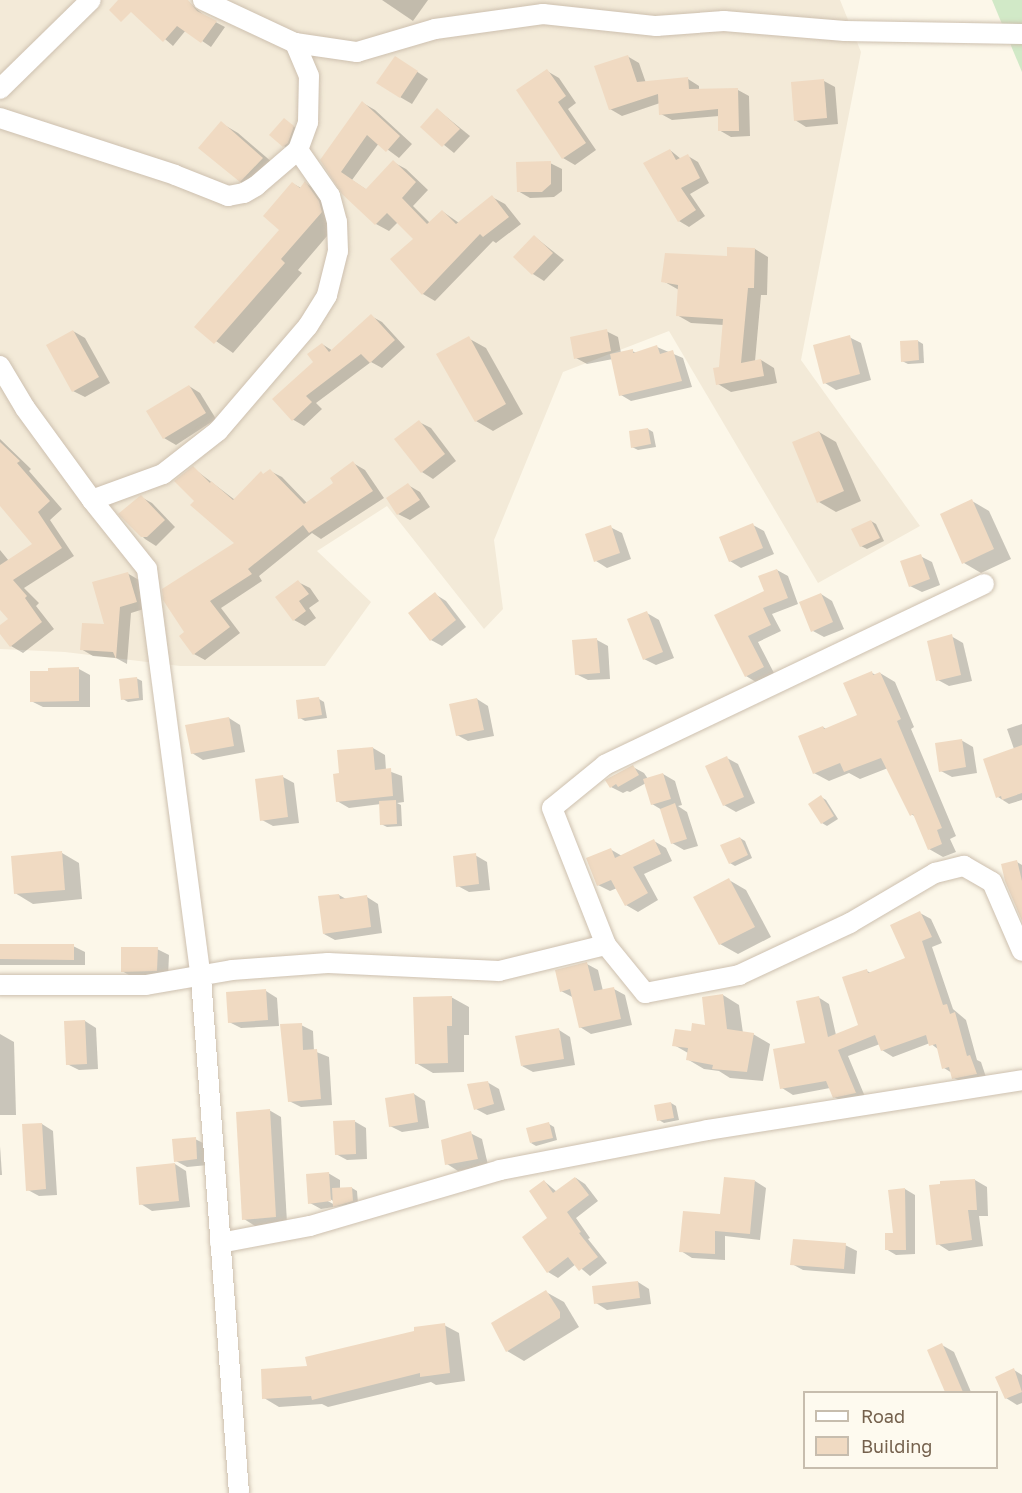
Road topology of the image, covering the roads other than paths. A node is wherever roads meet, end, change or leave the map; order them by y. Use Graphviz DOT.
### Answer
graph roads {
  1 [pos="90,0"];
  2 [pos="203,0"];
  3 [pos="1022,34"];
  4 [pos="295,43"];
  5 [pos="0,89"];
  6 [pos="0,118"];
  7 [pos="298,150"];
  8 [pos="0,366"];
  9 [pos="92,500"];
  10 [pos="984,584"];
  11 [pos="606,945"];
  12 [pos="1022,951"];
  13 [pos="201,978"];
  14 [pos="0,984"];
  15 [pos="1022,1080"];
  16 [pos="220,1243"];
  17 [pos="239,1493"];
  1 -- 5 [label="street"];
  2 -- 4 [label="street"];
  3 -- 4 [label="street"];
  4 -- 7 [label="street"];
  6 -- 7 [label="street"];
  7 -- 9 [label="street"];
  8 -- 9 [label="street"];
  9 -- 13 [label="street"];
  10 -- 11 [label="street"];
  11 -- 12 [label="street"];
  11 -- 13 [label="street"];
  13 -- 14 [label="street"];
  13 -- 16 [label="street"];
  15 -- 16 [label="street"];
  16 -- 17 [label="street"];
}
